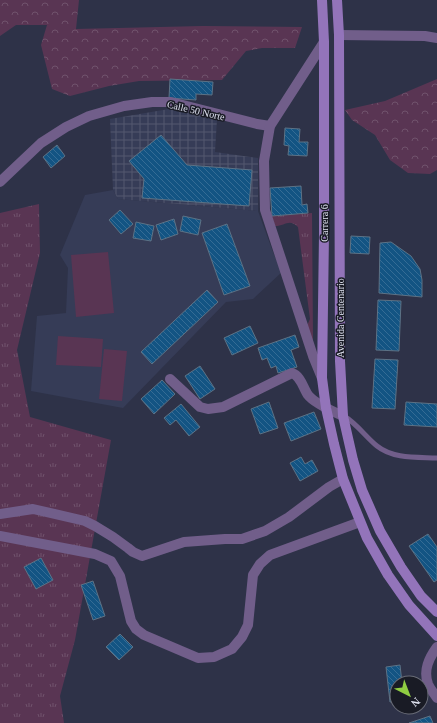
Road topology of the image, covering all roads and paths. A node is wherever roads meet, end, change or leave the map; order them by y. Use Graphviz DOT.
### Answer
graph roads {
  1 [pos="322,0"];
  2 [pos="337,0"];
  3 [pos="339,35"];
  4 [pos="437,38"];
  5 [pos="324,42"];
  6 [pos="270,126"];
  7 [pos="0,182"];
  8 [pos="322,378"];
  9 [pos="170,379"];
  10 [pos="326,408"];
  11 [pos="343,416"];
  12 [pos="437,458"];
  13 [pos="343,479"];
  14 [pos="0,514"];
  15 [pos="360,522"];
  16 [pos="0,536"];
  17 [pos="437,612"];
  18 [pos="437,636"];
  19 [pos="437,647"];
  20 [pos="437,698"];
  1 -- 5 [label="main road, Carrera 6"];
  2 -- 3 [label="main road, Avenida Centenario"];
  3 -- 4 [label="street"];
  3 -- 11 [label="main road, Avenida Centenario"];
  5 -- 6 [label="street"];
  5 -- 8 [label="main road, Carrera 6"];
  6 -- 7 [label="street, Calle 50 Norte"];
  6 -- 8 [label="street"];
  8 -- 10 [label="main road, Carrera 6"];
  9 -- 10 [label="street"];
  10 -- 11 [label="street"];
  10 -- 13 [label="main road, Carrera 6"];
  11 -- 12 [label="lane"];
  11 -- 17 [label="main road, Avenida Centenario"];
  13 -- 14 [label="street"];
  13 -- 15 [label="main road, Carrera 6"];
  15 -- 16 [label="street"];
  15 -- 18 [label="main road, Carrera 6"];
  19 -- 20 [label="street"];
}
